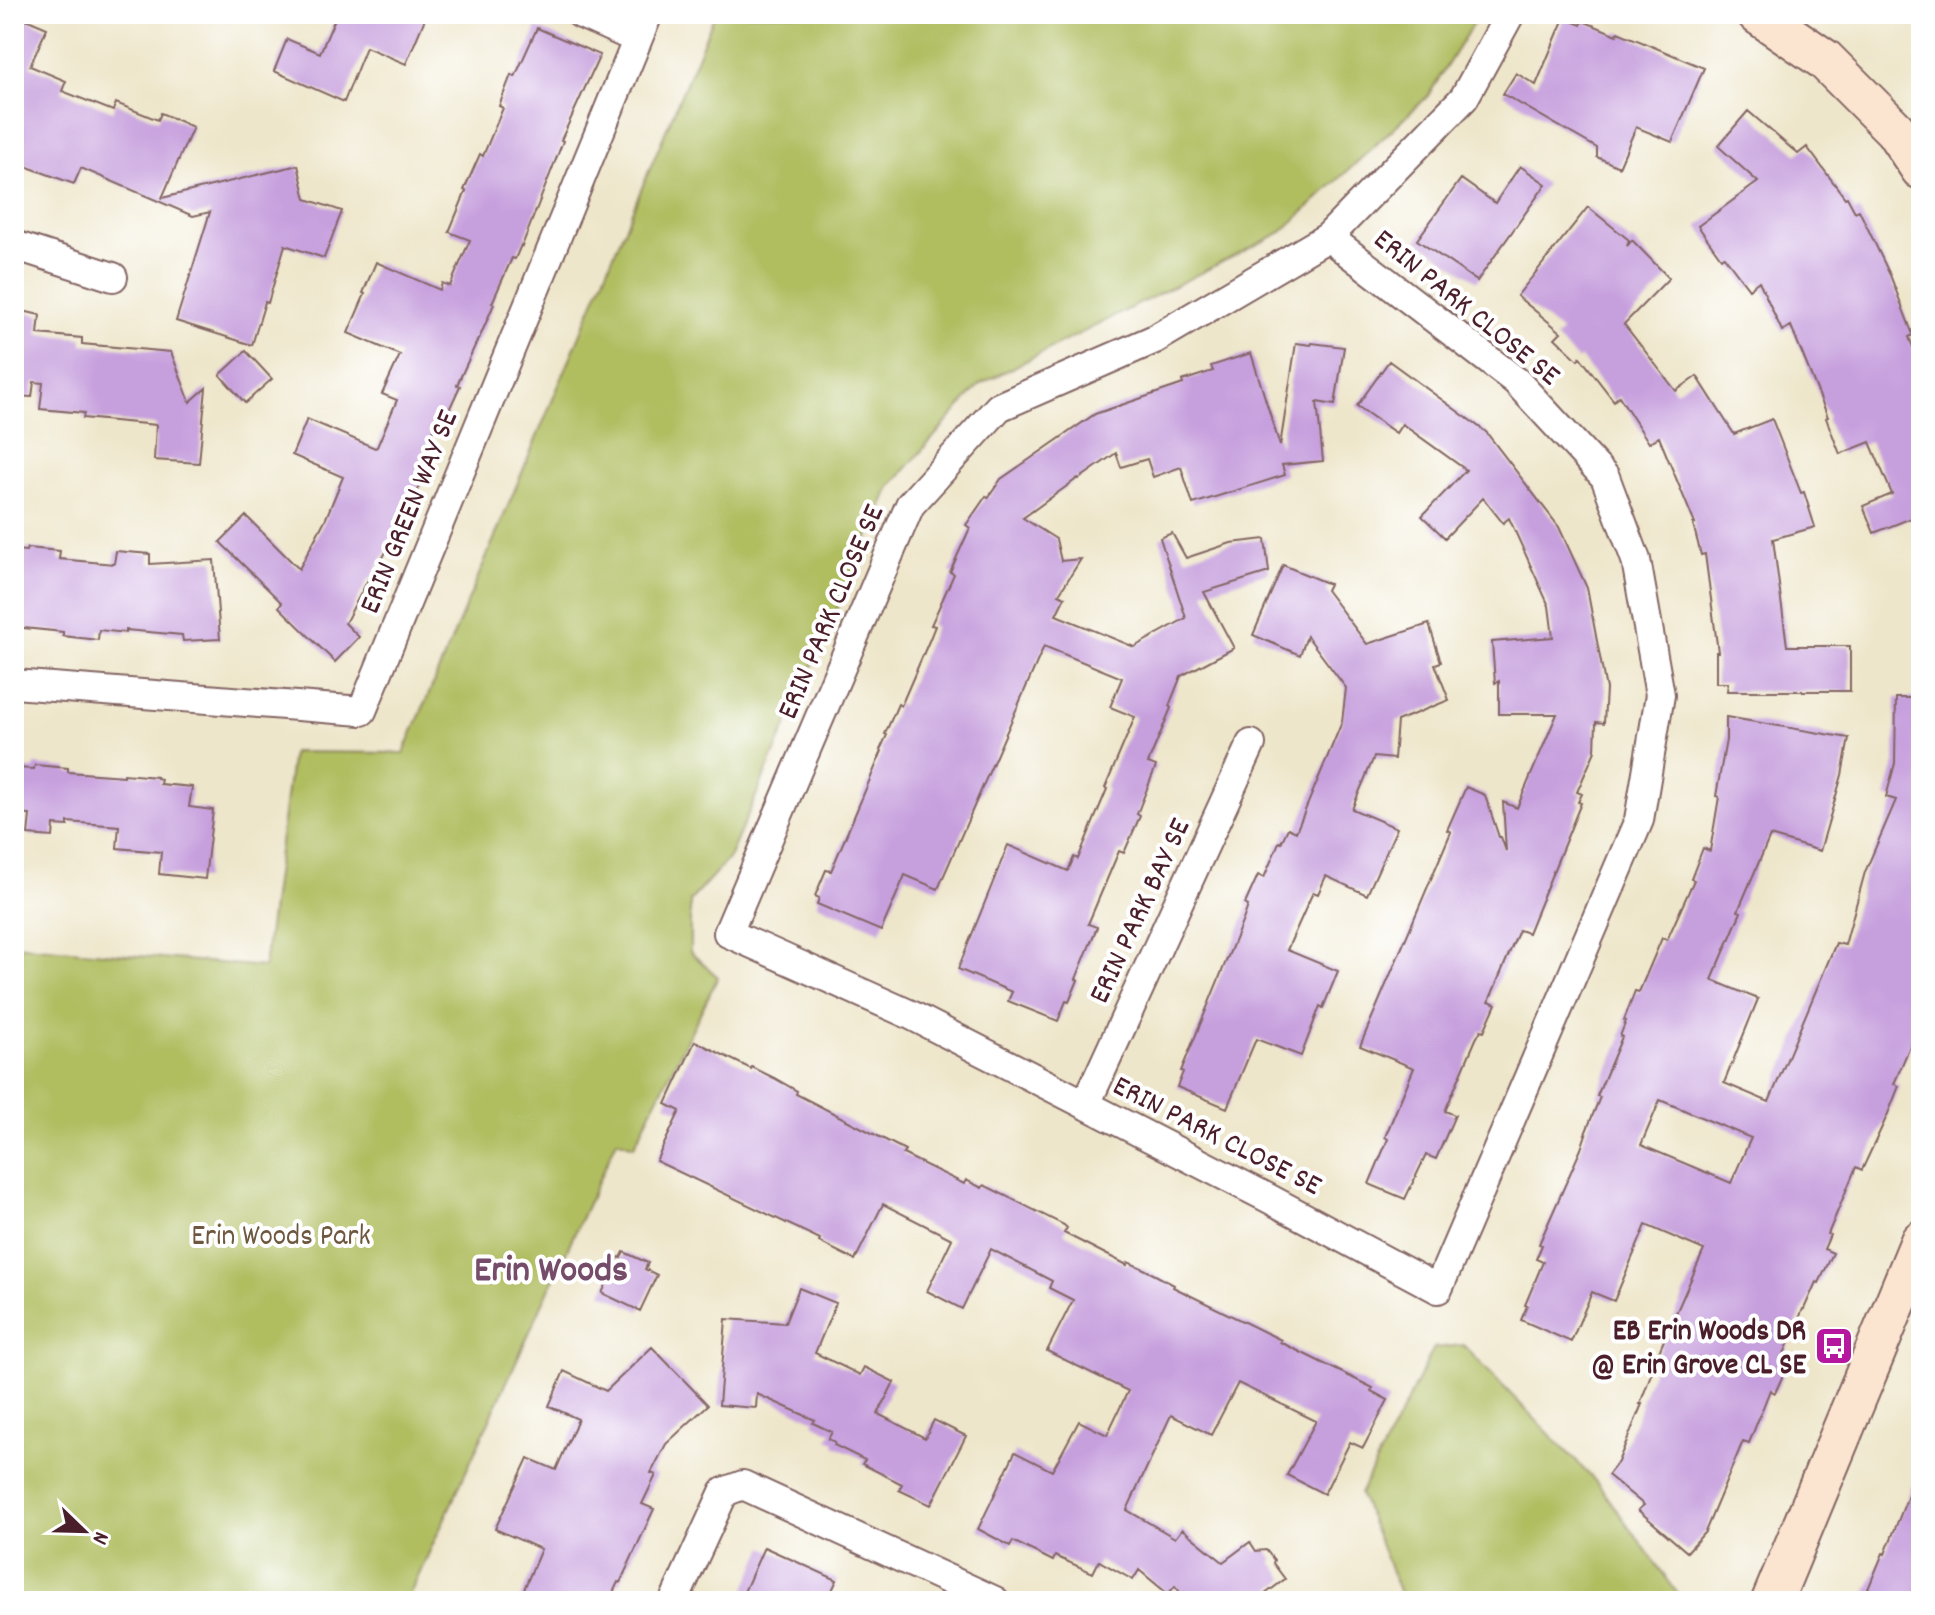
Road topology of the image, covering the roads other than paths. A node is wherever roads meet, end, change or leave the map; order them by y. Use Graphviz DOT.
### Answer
graph roads {
  1 [pos="581,14"];
  2 [pos="1510,14"];
  3 [pos="1758,14"];
  4 [pos="643,26"];
  5 [pos="1921,169"];
  6 [pos="1328,237"];
  7 [pos="14,245"];
  8 [pos="113,277"];
  9 [pos="14,684"];
  10 [pos="1251,744"];
  11 [pos="1086,1104"];
  12 [pos="1921,1241"];
  13 [pos="674,1601"];
  14 [pos="995,1601"];
  15 [pos="1772,1601"];
  1 -- 4 [label="street"];
  2 -- 6 [label="street, ERIN PARK CLOSE SE"];
  3 -- 5 [label="street"];
  4 -- 9 [label="street, ERIN GREEN WAY SE"];
  6 -- 11 [label="street, ERIN PARK CLOSE SE"];
  6 -- 11 [label="street, ERIN PARK CLOSE SE"];
  7 -- 8 [label="street"];
  10 -- 11 [label="street, ERIN PARK BAY SE"];
  12 -- 15 [label="street"];
  13 -- 14 [label="street"];
}
